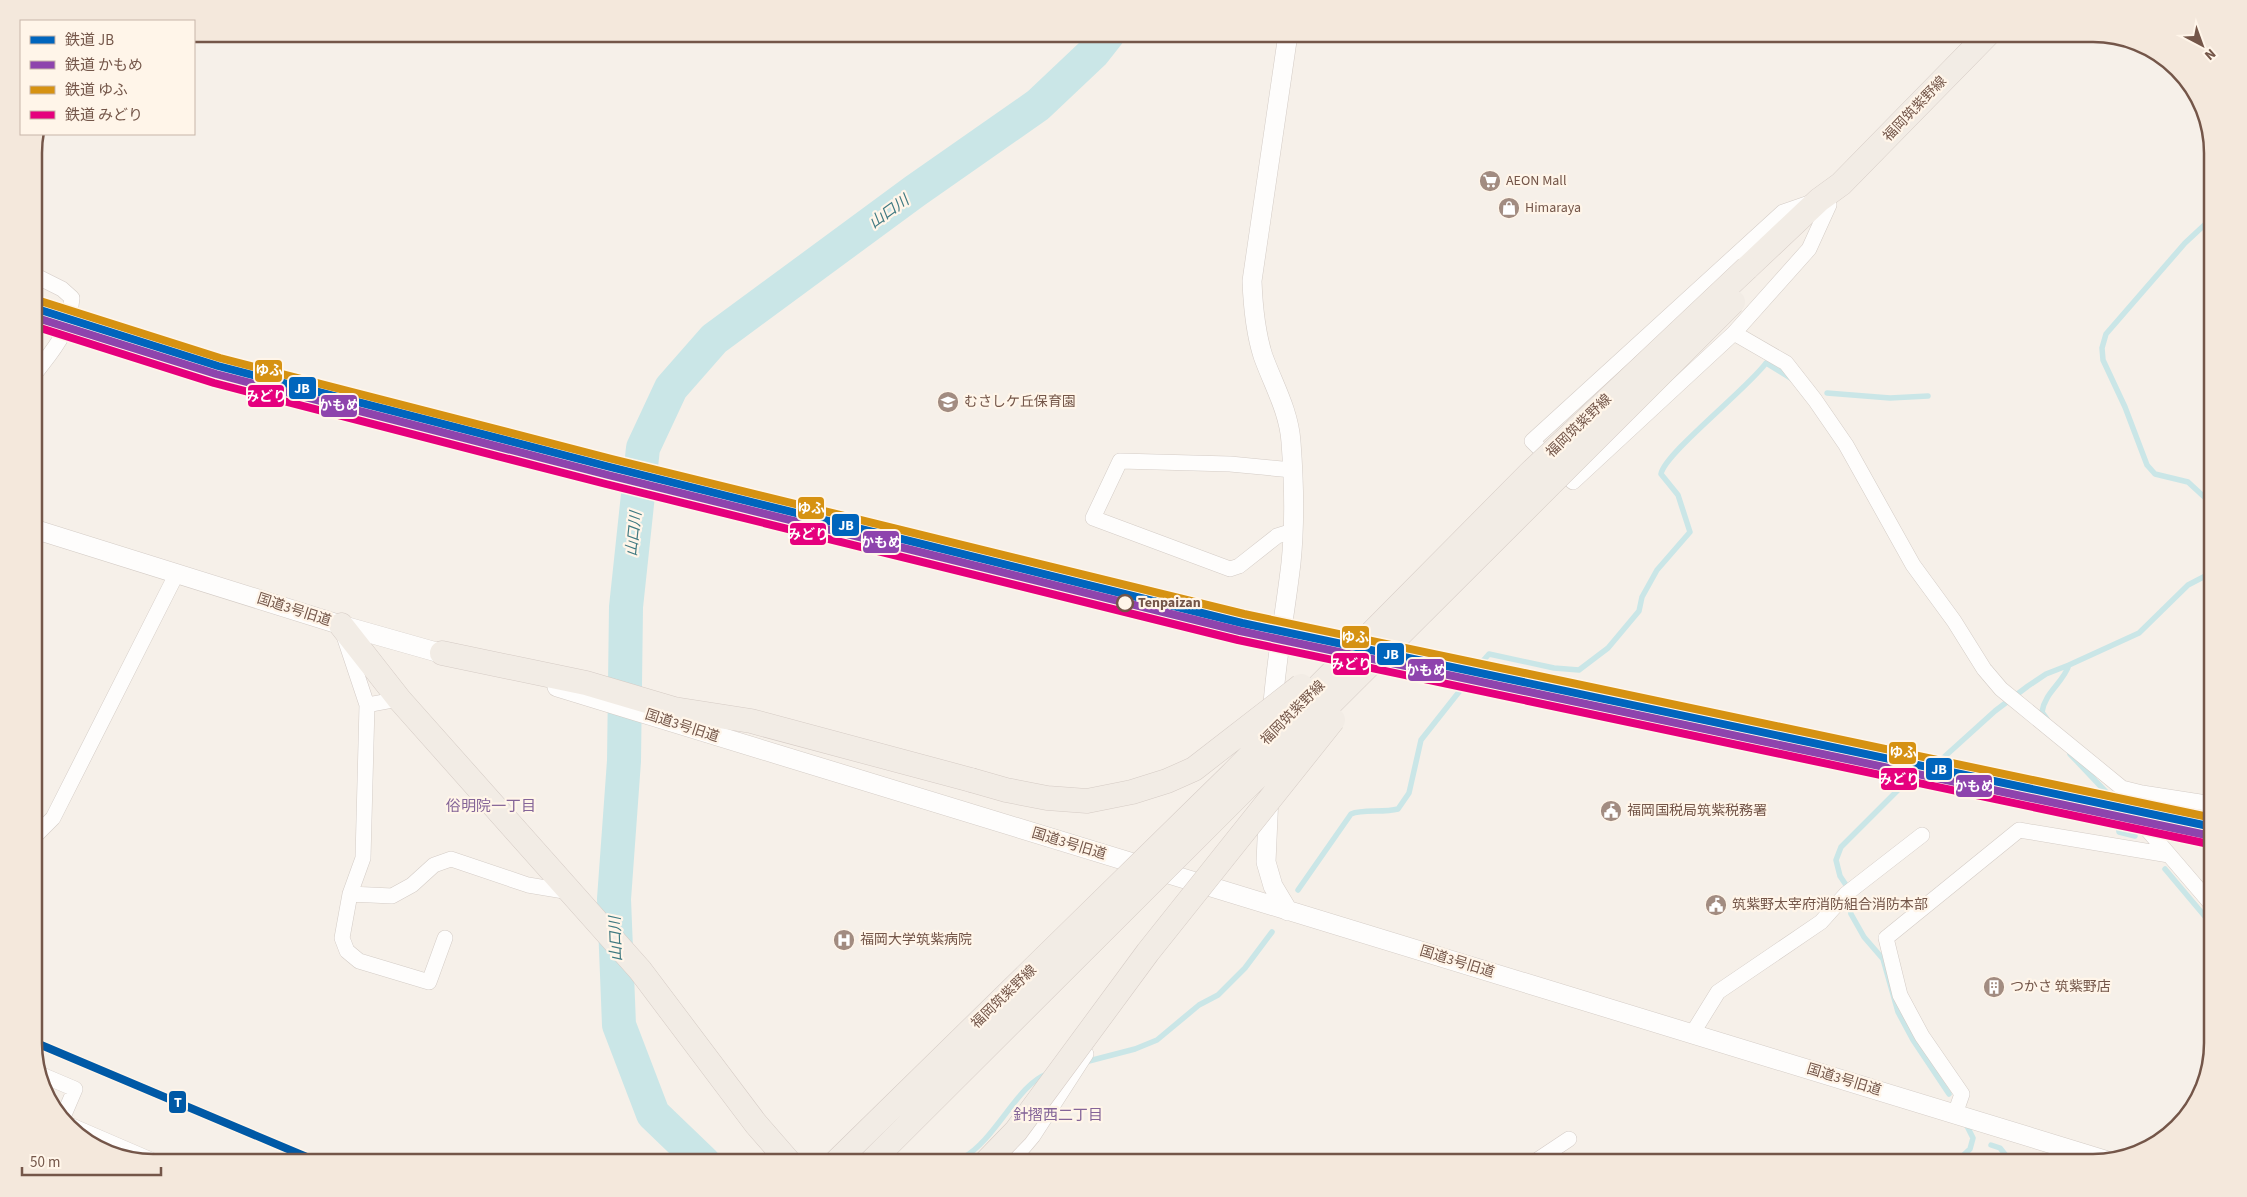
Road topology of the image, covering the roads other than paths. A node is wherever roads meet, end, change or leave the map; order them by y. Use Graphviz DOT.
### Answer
graph roads {
  1 [pos="1287,42"];
  2 [pos="1980,42"];
  3 [pos="1824,203"];
  4 [pos="1752,273"];
  5 [pos="43,280"];
  6 [pos="1734,333"];
  7 [pos="43,362"];
  8 [pos="1292,470"];
  9 [pos="43,532"];
  10 [pos="1293,532"];
  11 [pos="176,573"];
  12 [pos="1449,583"];
  13 [pos="341,626"];
  14 [pos="1377,627"];
  15 [pos="442,653"];
  16 [pos="399,699"];
  17 [pos="367,705"];
  18 [pos="664,713"];
  19 [pos="2142,794"];
  20 [pos="2204,803"];
  21 [pos="43,825"];
  22 [pos="1922,835"];
  23 [pos="2169,855"];
  24 [pos="1210,887"];
  25 [pos="350,894"];
  26 [pos="2204,896"];
  27 [pos="574,897"];
  28 [pos="1288,911"];
  29 [pos="444,938"];
  30 [pos="1692,1034"];
  31 [pos="48,1077"];
  32 [pos="66,1111"];
  33 [pos="1955,1114"];
  34 [pos="1569,1139"];
  35 [pos="780,1154"];
  36 [pos="844,1154"];
  37 [pos="879,1154"];
  38 [pos="994,1154"];
  39 [pos="1018,1154"];
  40 [pos="1546,1154"];
  41 [pos="2085,1154"];
  1 -- 8 [label="street"];
  2 -- 3 [label="main road, 福岡筑紫野線"];
  3 -- 4 [label="main road, 福岡筑紫野線"];
  3 -- 6 [label="street"];
  3 -- 6 [label="street"];
  4 -- 12 [label="main road, 福岡筑紫野線, bridge"];
  4 -- 14 [label="main road, 福岡筑紫野線, bridge"];
  5 -- 7 [label="street"];
  6 -- 19 [label="street"];
  8 -- 10 [label="street"];
  8 -- 10 [label="street"];
  9 -- 11 [label="street, 国道3号旧道"];
  10 -- 28 [label="street"];
  11 -- 13 [label="street, 国道3号旧道"];
  11 -- 21 [label="street"];
  12 -- 37 [label="main road, 福岡筑紫野線, bridge"];
  12 -- 38 [label="main road, bridge"];
  13 -- 15 [label="street, 国道3号旧道"];
  13 -- 16 [label="main road"];
  13 -- 17 [label="street"];
  14 -- 18 [label="main road, bridge"];
  14 -- 36 [label="main road, 福岡筑紫野線, bridge"];
  15 -- 18 [label="main road"];
  16 -- 17 [label="street"];
  16 -- 27 [label="main road"];
  17 -- 25 [label="street"];
  18 -- 24 [label="street, 国道3号旧道"];
  19 -- 20 [label="street"];
  19 -- 23 [label="street"];
  22 -- 30 [label="street"];
  23 -- 26 [label="street"];
  23 -- 33 [label="street"];
  24 -- 28 [label="street, 国道3号旧道"];
  24 -- 39 [label="street"];
  25 -- 27 [label="street"];
  25 -- 29 [label="street"];
  27 -- 35 [label="main road"];
  28 -- 30 [label="street, 国道3号旧道"];
  30 -- 33 [label="street, 国道3号旧道"];
  31 -- 32 [label="street"];
  33 -- 41 [label="street, 国道3号旧道"];
  34 -- 40 [label="street"];
}
